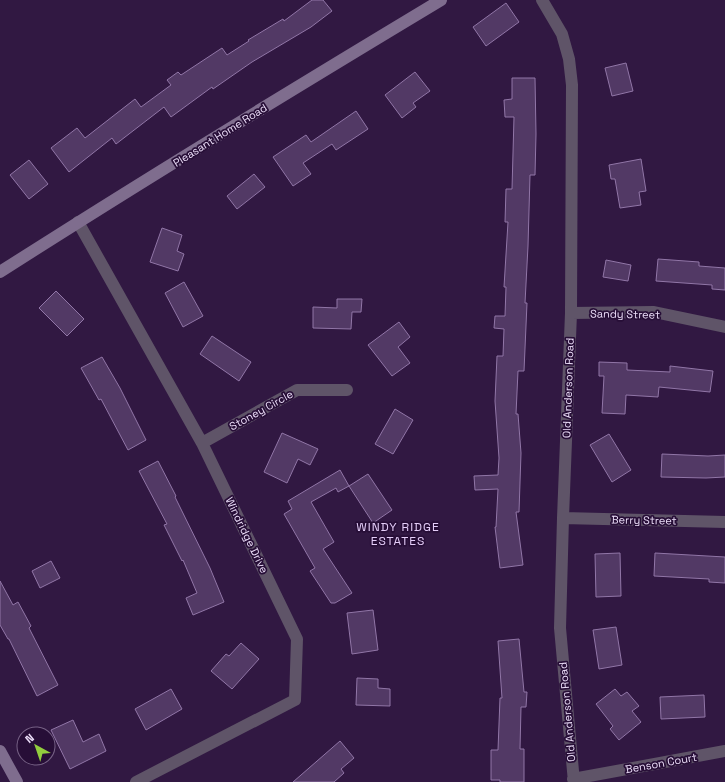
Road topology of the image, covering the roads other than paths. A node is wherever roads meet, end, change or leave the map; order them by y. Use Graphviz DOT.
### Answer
graph roads {
  1 [pos="440,0"];
  2 [pos="542,0"];
  3 [pos="78,222"];
  4 [pos="0,272"];
  5 [pos="571,313"];
  6 [pos="725,327"];
  7 [pos="347,390"];
  8 [pos="202,443"];
  9 [pos="563,518"];
  10 [pos="725,522"];
  11 [pos="0,751"];
  12 [pos="725,752"];
  13 [pos="574,781"];
  14 [pos="17,782"];
  15 [pos="136,782"];
  1 -- 3 [label="street, Pleasant Home Road"];
  2 -- 5 [label="street, Old Anderson Road"];
  3 -- 4 [label="street, Pleasant Home Road"];
  3 -- 8 [label="street, Windridge Drive"];
  5 -- 6 [label="street, Sandy Street"];
  5 -- 9 [label="street, Old Anderson Road"];
  7 -- 8 [label="street, Stoney Circle"];
  8 -- 15 [label="street, Windridge Drive"];
  9 -- 10 [label="street, Berry Street"];
  9 -- 13 [label="street, Old Anderson Road"];
  11 -- 14 [label="street"];
  12 -- 13 [label="street, Benson Court"];
}
